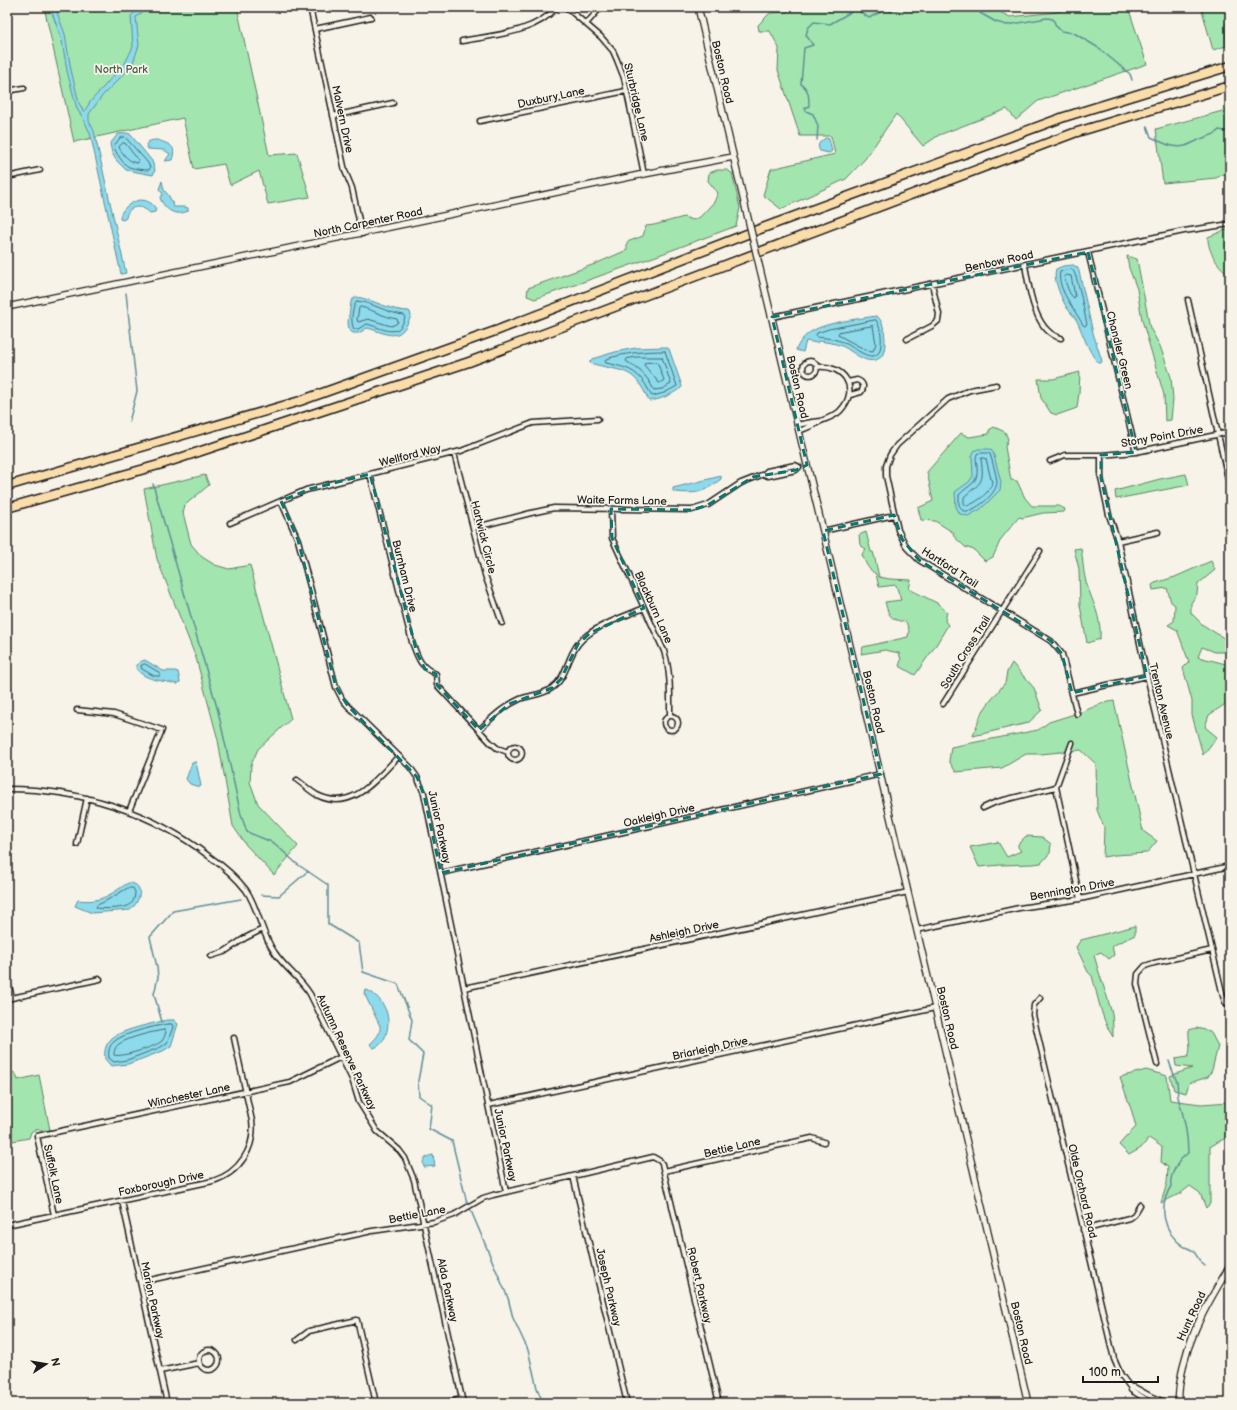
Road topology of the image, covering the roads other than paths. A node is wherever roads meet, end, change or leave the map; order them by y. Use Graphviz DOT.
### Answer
graph roads {
  1 [pos="310,7"];
  2 [pos="557,7"];
  3 [pos="566,7"];
  4 [pos="601,7"];
  5 [pos="698,7"];
  6 [pos="371,17"];
  7 [pos="586,24"];
  8 [pos="315,29"];
  9 [pos="462,42"];
  10 [pos="1230,66"];
  11 [pos="1230,86"];
  12 [pos="24,88"];
  13 [pos="7,91"];
  14 [pos="626,91"];
  15 [pos="393,103"];
  16 [pos="334,116"];
  17 [pos="480,121"];
  18 [pos="733,157"];
  19 [pos="40,170"];
  20 [pos="644,174"];
  21 [pos="7,177"];
  22 [pos="1230,224"];
  23 [pos="362,234"];
  24 [pos="1088,252"];
  25 [pos="1024,265"];
  26 [pos="932,284"];
  27 [pos="1188,300"];
  28 [pos="7,307"];
  29 [pos="772,317"];
  30 [pos="1061,338"];
  31 [pos="907,339"];
  32 [pos="817,367"];
  33 [pos="848,382"];
  34 [pos="996,384"];
  35 [pos="850,395"];
  36 [pos="598,419"];
  37 [pos="798,428"];
  38 [pos="1230,432"];
  39 [pos="1218,435"];
  40 [pos="1136,452"];
  41 [pos="454,453"];
  42 [pos="1101,455"];
  43 [pos="1050,461"];
  44 [pos="807,465"];
  45 [pos="370,474"];
  46 [pos="7,486"];
  47 [pos="1230,488"];
  48 [pos="281,501"];
  49 [pos="7,508"];
  50 [pos="611,509"];
  51 [pos="894,515"];
  52 [pos="230,523"];
  53 [pos="473,528"];
  54 [pos="823,531"];
  55 [pos="1158,532"];
  56 [pos="1118,541"];
  57 [pos="1040,551"];
  58 [pos="644,608"];
  59 [pos="1002,610"];
  60 [pos="502,623"];
  61 [pos="1147,676"];
  62 [pos="1072,693"];
  63 [pos="943,704"];
  64 [pos="77,710"];
  65 [pos="1077,714"];
  66 [pos="670,716"];
  67 [pos="479,730"];
  68 [pos="1072,744"];
  69 [pos="508,752"];
  70 [pos="399,756"];
  71 [pos="881,774"];
  72 [pos="297,780"];
  73 [pos="1056,787"];
  74 [pos="7,789"];
  75 [pos="87,798"];
  76 [pos="983,808"];
  77 [pos="129,811"];
  78 [pos="77,844"];
  79 [pos="1230,866"];
  80 [pos="441,873"];
  81 [pos="1194,875"];
  82 [pos="908,892"];
  83 [pos="1080,899"];
  84 [pos="263,929"];
  85 [pos="917,930"];
  86 [pos="1212,950"];
  87 [pos="211,956"];
  88 [pos="7,977"];
  89 [pos="100,979"];
  90 [pos="464,988"];
  91 [pos="1040,998"];
  92 [pos="9,999"];
  93 [pos="1230,1006"];
  94 [pos="936,1008"];
  95 [pos="234,1038"];
  96 [pos="341,1057"];
  97 [pos="1157,1064"];
  98 [pos="246,1092"];
  99 [pos="489,1105"];
  100 [pos="37,1136"];
  101 [pos="824,1142"];
  102 [pos="664,1172"];
  103 [pos="573,1176"];
  104 [pos="414,1180"];
  105 [pos="506,1192"];
  106 [pos="122,1201"];
  107 [pos="1140,1205"];
  108 [pos="54,1215"];
  109 [pos="424,1223"];
  110 [pos="7,1225"];
  111 [pos="1083,1230"];
  112 [pos="1230,1266"];
  113 [pos="140,1282"];
  114 [pos="297,1340"];
  115 [pos="199,1363"];
  116 [pos="160,1371"];
  117 [pos="1130,1387"];
  118 [pos="463,1401"];
  119 [pos="167,1403"];
  120 [pos="376,1403"];
  121 [pos="445,1403"];
  122 [pos="627,1403"];
  123 [pos="719,1403"];
  124 [pos="1028,1403"];
  125 [pos="1152,1403"];
  126 [pos="1167,1403"];
  127 [pos="1178,1403"];
  1 -- 8 [label="street, Malvern Drive"];
  2 -- 9 [label="street"];
  3 -- 7 [label="street, Sturbridge Lane"];
  4 -- 7 [label="street"];
  5 -- 18 [label="street, Boston Road"];
  6 -- 8 [label="street"];
  7 -- 14 [label="street, Sturbridge Lane"];
  8 -- 16 [label="street, Malvern Drive"];
  10 -- 46 [label="highway"];
  11 -- 49 [label="highway"];
  12 -- 13 [label="street"];
  14 -- 17 [label="street, Duxbury Lane"];
  14 -- 20 [label="street, Sturbridge Lane"];
  15 -- 16 [label="street"];
  16 -- 23 [label="street, Malvern Drive"];
  18 -- 20 [label="street, North Carpenter Road"];
  18 -- 29 [label="street, Boston Road, bridge"];
  19 -- 21 [label="street"];
  20 -- 23 [label="street, North Carpenter Road"];
  22 -- 24 [label="street, Benbow Road"];
  23 -- 28 [label="street, North Carpenter Road"];
  24 -- 25 [label="street, Benbow Road"];
  24 -- 40 [label="street, Chandler Green"];
  25 -- 26 [label="street, Benbow Road"];
  25 -- 30 [label="street"];
  26 -- 29 [label="street, Benbow Road"];
  26 -- 31 [label="street"];
  27 -- 39 [label="street"];
  29 -- 37 [label="street, Boston Road"];
  32 -- 33 [label="street"];
  33 -- 35 [label="street"];
  33 -- 35 [label="street"];
  34 -- 51 [label="street, Hartford Trail"];
  35 -- 37 [label="street"];
  36 -- 41 [label="street, Wellford Way"];
  37 -- 44 [label="street, Boston Road"];
  38 -- 39 [label="street, Stony Point Drive"];
  39 -- 40 [label="street, Stony Point Drive"];
  39 -- 47 [label="street"];
  40 -- 42 [label="street, Stony Point Drive"];
  41 -- 45 [label="street, Wellford Way"];
  41 -- 53 [label="street, Hartwick Circle"];
  42 -- 43 [label="street, Stony Point Drive"];
  42 -- 56 [label="street, Trenton Avenue"];
  44 -- 50 [label="street, Waite Farms Lane"];
  44 -- 54 [label="street, Boston Road"];
  45 -- 48 [label="street, Wellford Way"];
  45 -- 67 [label="street, Burnham Drive"];
  48 -- 52 [label="street, Wellford Way"];
  48 -- 70 [label="street, Junior Parkway"];
  50 -- 53 [label="street, Waite Farms Lane"];
  50 -- 58 [label="street, Blackburn Lane"];
  51 -- 54 [label="street"];
  51 -- 59 [label="street, Hartford Trail"];
  53 -- 60 [label="street, Hartwick Circle"];
  54 -- 71 [label="street, Boston Road"];
  55 -- 56 [label="street"];
  56 -- 61 [label="street, Trenton Avenue"];
  57 -- 59 [label="street, South Cross Trail"];
  58 -- 66 [label="street, Blackburn Lane"];
  58 -- 67 [label="street"];
  59 -- 62 [label="street, Hartford Trail"];
  59 -- 63 [label="street, South Cross Trail"];
  61 -- 62 [label="street"];
  61 -- 81 [label="street, Trenton Avenue"];
  62 -- 65 [label="street, Hartford Trail"];
  64 -- 77 [label="street"];
  67 -- 69 [label="street"];
  68 -- 73 [label="street"];
  70 -- 72 [label="street"];
  70 -- 80 [label="street, Junior Parkway"];
  71 -- 80 [label="street, Oakleigh Drive"];
  71 -- 82 [label="street, Boston Road"];
  73 -- 76 [label="street"];
  73 -- 83 [label="street"];
  74 -- 75 [label="street, Autumn Reserve Parkway"];
  75 -- 77 [label="street, Autumn Reserve Parkway"];
  75 -- 78 [label="street"];
  77 -- 84 [label="street, Autumn Reserve Parkway"];
  79 -- 81 [label="street, Bennington Drive"];
  80 -- 90 [label="street, Junior Parkway"];
  81 -- 83 [label="street, Bennington Drive"];
  81 -- 86 [label="street, Trenton Avenue"];
  82 -- 85 [label="street, Boston Road"];
  82 -- 90 [label="street, Ashleigh Drive"];
  83 -- 85 [label="street, Bennington Drive"];
  84 -- 87 [label="street"];
  84 -- 96 [label="street, Autumn Reserve Parkway"];
  85 -- 94 [label="street, Boston Road"];
  86 -- 93 [label="street, Trenton Avenue"];
  86 -- 97 [label="street"];
  88 -- 92 [label="street"];
  89 -- 92 [label="street"];
  90 -- 99 [label="street, Junior Parkway"];
  91 -- 111 [label="street, Olde Orchard Road"];
  94 -- 99 [label="street, Briarleigh Drive"];
  94 -- 124 [label="street, Boston Road"];
  95 -- 98 [label="street, Foxborough Drive"];
  96 -- 98 [label="street, Winchester Lane"];
  96 -- 104 [label="street, Autumn Reserve Parkway"];
  98 -- 100 [label="street, Winchester Lane"];
  98 -- 106 [label="street, Foxborough Drive"];
  99 -- 105 [label="street, Junior Parkway"];
  100 -- 108 [label="street, Suffolk Lane"];
  101 -- 102 [label="street, Bettie Lane"];
  102 -- 103 [label="street, Bettie Lane"];
  102 -- 123 [label="street, Robert Parkway"];
  103 -- 105 [label="street, Bettie Lane"];
  103 -- 122 [label="street, Joseph Parkway"];
  104 -- 109 [label="street, Alda Parkway"];
  105 -- 109 [label="street, Bettie Lane"];
  106 -- 108 [label="street, Foxborough Drive"];
  106 -- 113 [label="street, Marion Parkway"];
  107 -- 111 [label="street"];
  108 -- 110 [label="street, Foxborough Drive"];
  109 -- 113 [label="street, Bettie Lane"];
  109 -- 118 [label="street, Alda Parkway"];
  111 -- 117 [label="street, Olde Orchard Road"];
  112 -- 127 [label="street, Hunt Road"];
  113 -- 116 [label="street, Marion Parkway"];
  114 -- 120 [label="street"];
  115 -- 115 [label="street"];
  115 -- 116 [label="street"];
  116 -- 119 [label="street, Marion Parkway"];
  117 -- 125 [label="street, Olde Orchard Road"];
  117 -- 126 [label="street"];
  118 -- 121 [label="street"];
}
